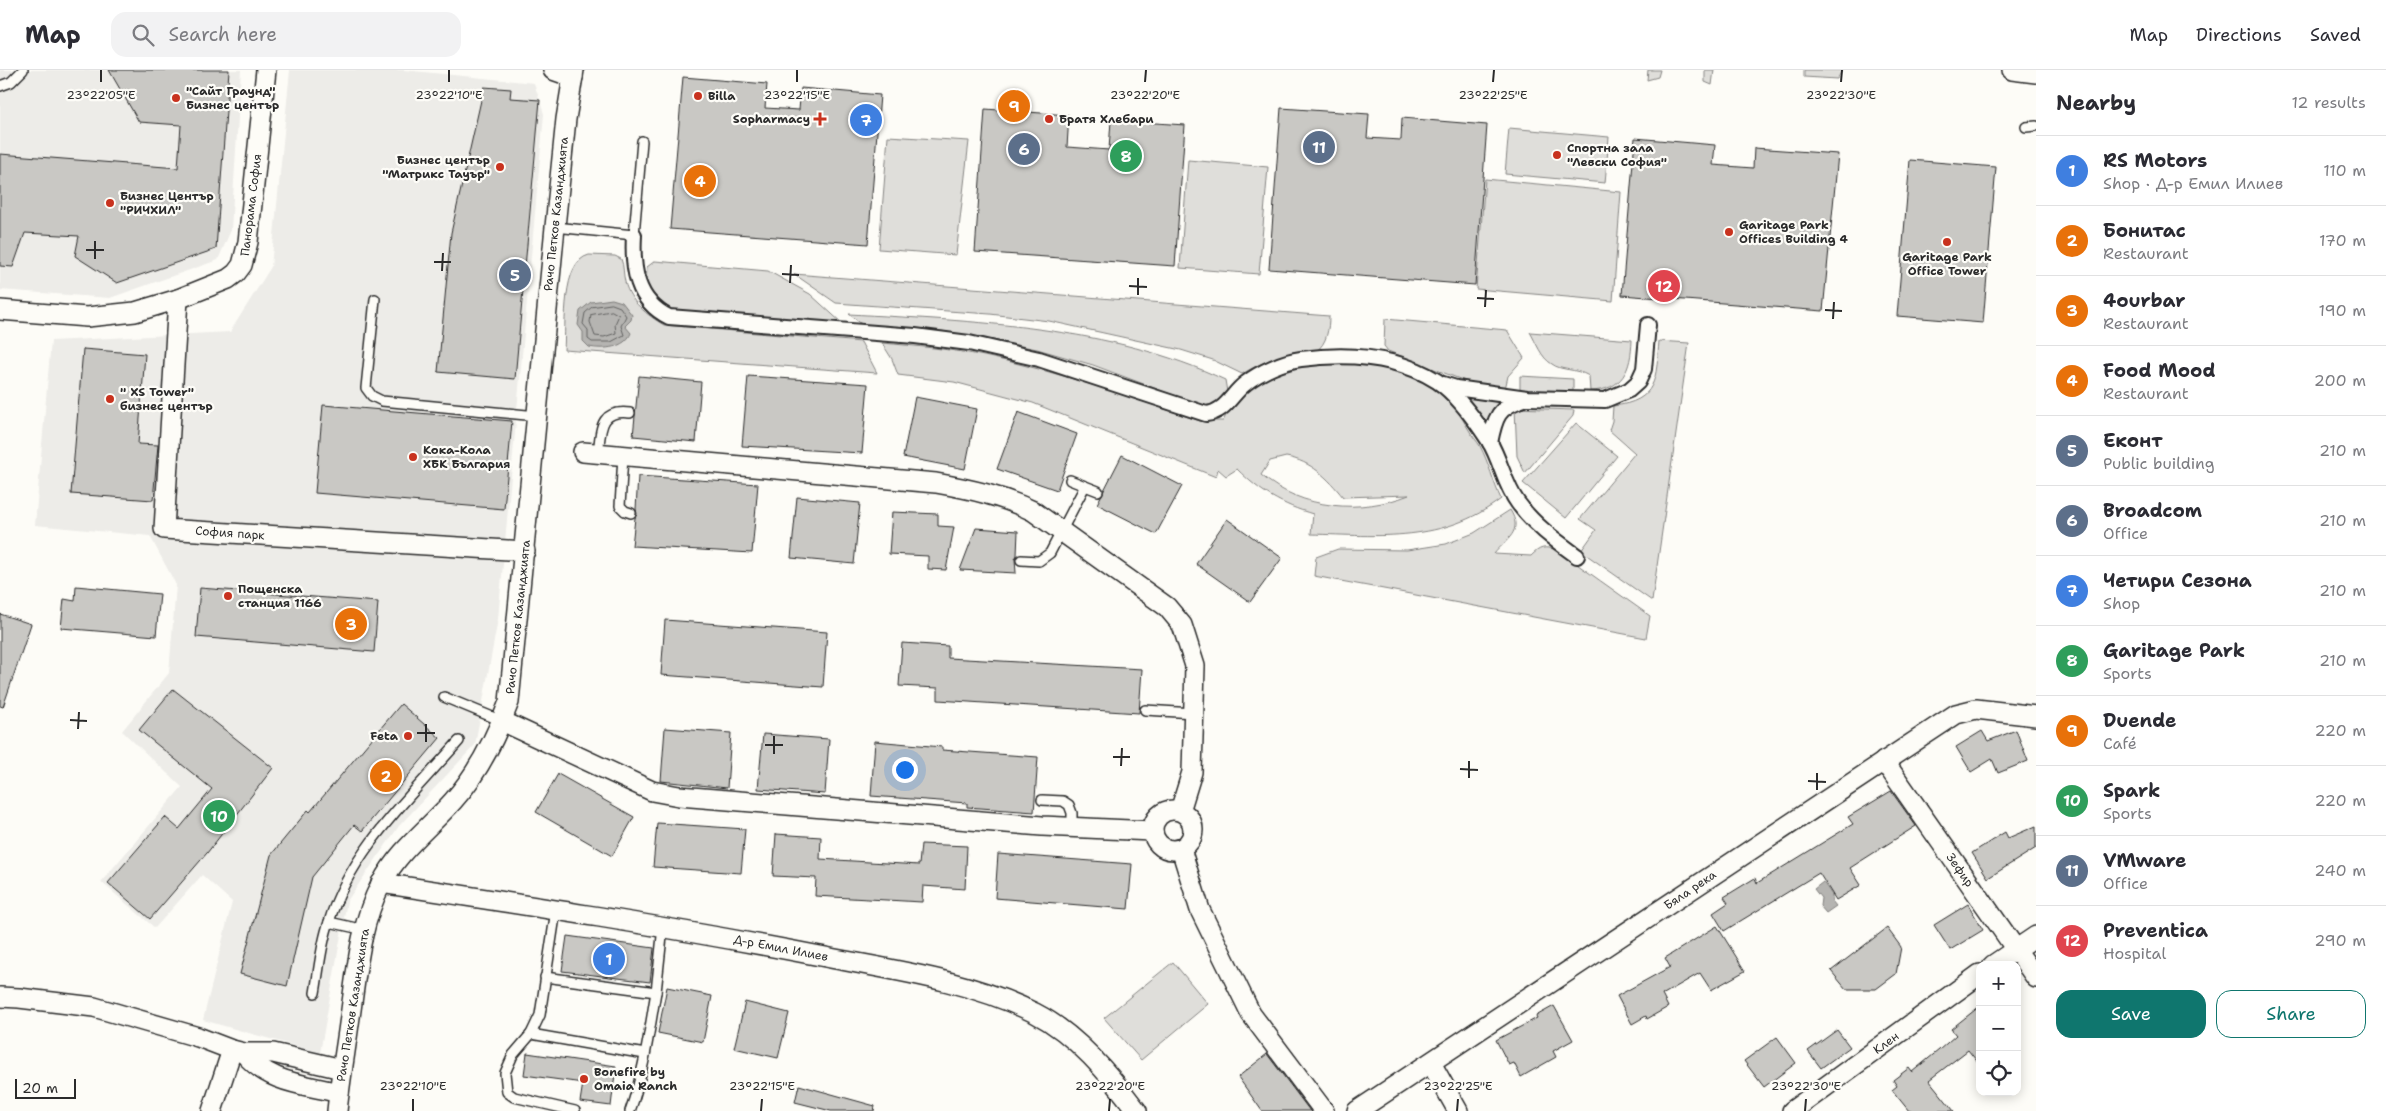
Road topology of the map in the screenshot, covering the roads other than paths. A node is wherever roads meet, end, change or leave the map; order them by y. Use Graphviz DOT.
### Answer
graph roads {
  1 [pos="24,70"];
  2 [pos="266,70"];
  3 [pos="553,70"];
  4 [pos="2012,70"];
  5 [pos="577,72"];
  6 [pos="2036,73"];
  7 [pos="0,86"];
  8 [pos="2036,126"];
  9 [pos="2026,127"];
  10 [pos="642,140"];
  11 [pos="554,227"];
  12 [pos="634,235"];
  13 [pos="178,299"];
  14 [pos="375,299"];
  15 [pos="0,310"];
  16 [pos="1648,325"];
  17 [pos="1438,382"];
  18 [pos="1527,398"];
  19 [pos="630,413"];
  20 [pos="537,416"];
  21 [pos="1490,443"];
  22 [pos="590,453"];
  23 [pos="623,456"];
  24 [pos="1070,480"];
  25 [pos="1085,486"];
  26 [pos="1098,491"];
  27 [pos="631,513"];
  28 [pos="1062,532"];
  29 [pos="525,551"];
  30 [pos="1577,556"];
  31 [pos="1021,560"];
  32 [pos="444,697"];
  33 [pos="1145,710"];
  34 [pos="1194,713"];
  35 [pos="2036,716"];
  36 [pos="502,721"];
  37 [pos="459,740"];
  38 [pos="1884,762"];
  39 [pos="1042,800"];
  40 [pos="1180,811"];
  41 [pos="1072,828"];
  42 [pos="1152,831"];
  43 [pos="1181,848"];
  44 [pos="381,883"];
  45 [pos="556,910"];
  46 [pos="328,922"];
  47 [pos="663,926"];
  48 [pos="365,930"];
  49 [pos="2036,936"];
  50 [pos="2015,948"];
  51 [pos="1998,961"];
  52 [pos="545,977"];
  53 [pos="1976,977"];
  54 [pos="2036,978"];
  55 [pos="656,992"];
  56 [pos="315,993"];
  57 [pos="0,997"];
  58 [pos="531,1034"];
  59 [pos="238,1052"];
  60 [pos="645,1054"];
  61 [pos="1431,1063"];
  62 [pos="342,1069"];
  63 [pos="338,1102"];
  64 [pos="212,1111"];
  65 [pos="575,1111"];
  66 [pos="630,1111"];
  67 [pos="1137,1111"];
  68 [pos="1324,1111"];
  69 [pos="1357,1111"];
  70 [pos="1458,1111"];
  71 [pos="1792,1111"];
  1 -- 7 [label="lane"];
  2 -- 13 [label="street, Панорама София"];
  3 -- 5 [label="street"];
  4 -- 6 [label="street"];
  5 -- 11 [label="street, Рачо Петков Казанджията"];
  8 -- 9 [label="lane"];
  10 -- 12 [label="lane"];
  11 -- 12 [label="lane"];
  11 -- 20 [label="street, Рачо Петков Казанджията"];
  12 -- 17 [label="street"];
  13 -- 15 [label="street, Панорама София"];
  13 -- 29 [label="street, София парк"];
  14 -- 20 [label="lane"];
  16 -- 18 [label="street"];
  17 -- 18 [label="street"];
  17 -- 21 [label="street"];
  18 -- 21 [label="street"];
  19 -- 22 [label="lane"];
  20 -- 29 [label="street, Рачо Петков Казанджията"];
  21 -- 30 [label="street"];
  22 -- 23 [label="street"];
  23 -- 27 [label="lane"];
  23 -- 28 [label="street"];
  24 -- 25 [label="lane"];
  25 -- 26 [label="lane"];
  25 -- 28 [label="lane"];
  28 -- 31 [label="lane"];
  28 -- 34 [label="street"];
  29 -- 36 [label="street, Рачо Петков Казанджията"];
  32 -- 36 [label="lane"];
  33 -- 34 [label="lane"];
  34 -- 40 [label="street"];
  35 -- 38 [label="street, Бяла река"];
  36 -- 41 [label="street"];
  36 -- 44 [label="street, Рачо Петков Казанджията"];
  37 -- 46 [label="lane"];
  38 -- 50 [label="street, Зефир"];
  38 -- 61 [label="street, Бяла река"];
  39 -- 41 [label="lane"];
  40 -- 42 [label="street"];
  40 -- 43 [label="street"];
  41 -- 42 [label="street"];
  42 -- 43 [label="street"];
  43 -- 68 [label="street"];
  44 -- 45 [label="street, Д-р Емил Илиев"];
  44 -- 48 [label="street, Рачо Петков Казанджията"];
  45 -- 47 [label="street, Д-р Емил Илиев"];
  45 -- 52 [label="lane"];
  46 -- 48 [label="lane"];
  46 -- 56 [label="lane"];
  47 -- 55 [label="lane"];
  47 -- 67 [label="street, Д-р Емил Илиев"];
  48 -- 62 [label="street, Рачо Петков Казанджията"];
  49 -- 50 [label="street"];
  50 -- 51 [label="street"];
  50 -- 54 [label="street, Зефир"];
  52 -- 55 [label="lane"];
  52 -- 58 [label="lane"];
  53 -- 71 [label="street, Клен"];
  55 -- 60 [label="lane"];
  57 -- 59 [label="street"];
  58 -- 60 [label="lane"];
  58 -- 65 [label="lane"];
  59 -- 62 [label="street"];
  59 -- 63 [label="street"];
  59 -- 64 [label="street"];
  60 -- 66 [label="lane"];
  61 -- 69 [label="street, Бяла река"];
  61 -- 70 [label="street"];
  62 -- 63 [label="street, Рачо Петков Казанджията"];
}
